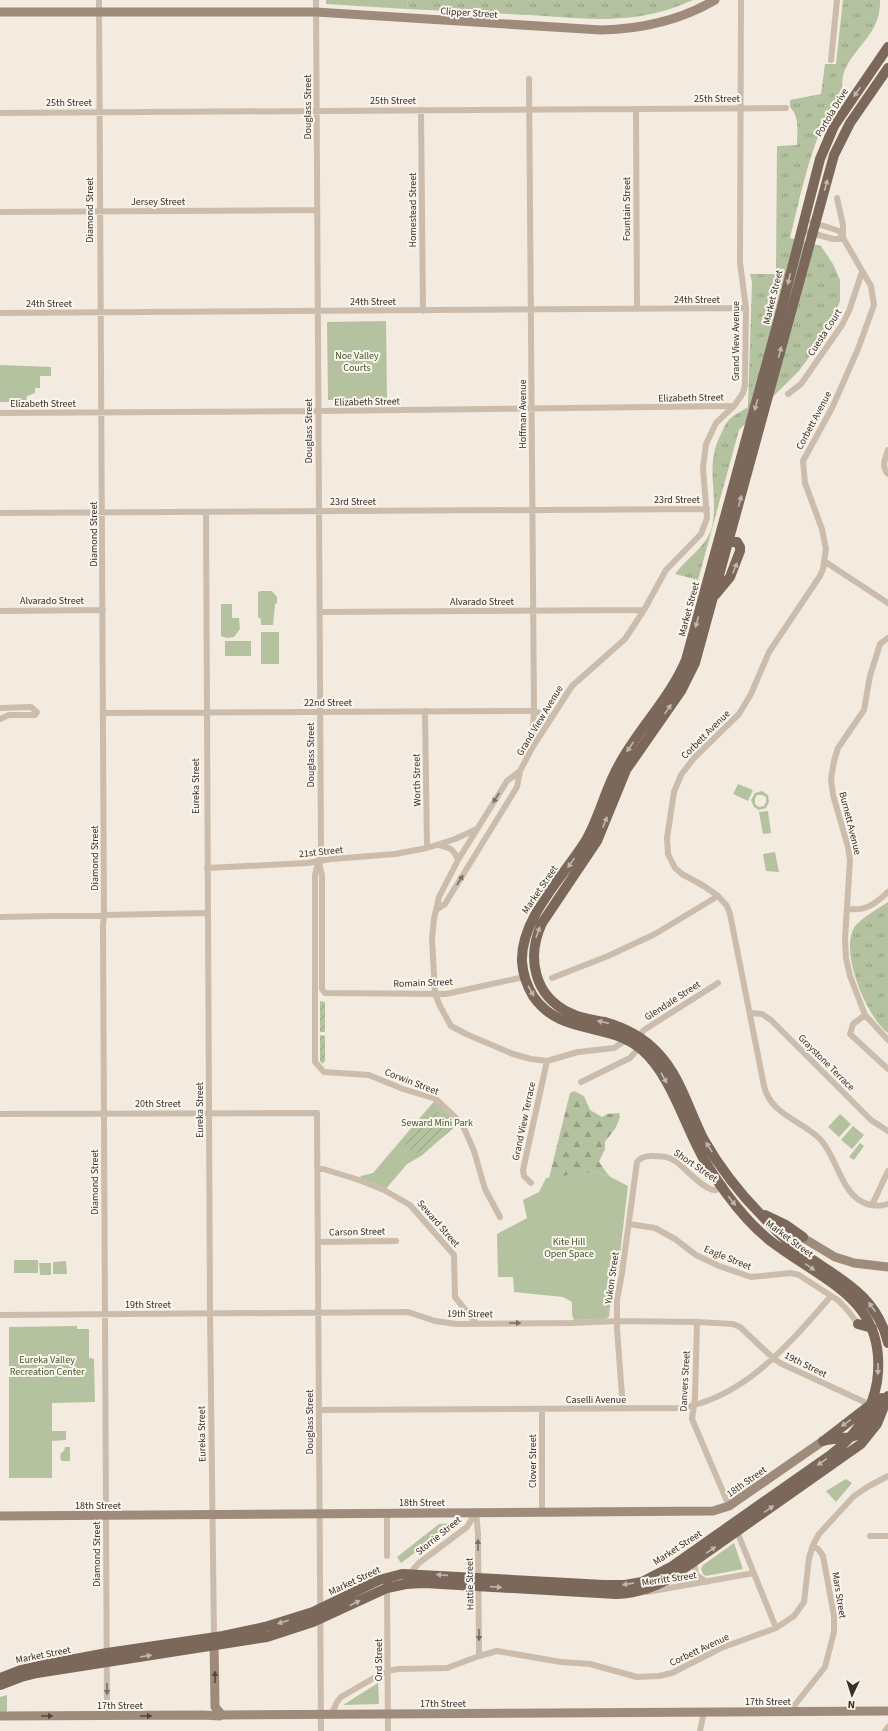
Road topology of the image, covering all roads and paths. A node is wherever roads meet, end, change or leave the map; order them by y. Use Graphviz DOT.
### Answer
graph roads {
  1 [pos="99,0"];
  2 [pos="316,0"];
  3 [pos="715,0"];
  4 [pos="741,0"];
  5 [pos="837,0"];
  6 [pos="0,12"];
  7 [pos="99,12"];
  8 [pos="316,12"];
  9 [pos="888,47"];
  10 [pos="831,60"];
  11 [pos="888,68"];
  12 [pos="529,79"];
  13 [pos="740,108"];
  14 [pos="786,108"];
  15 [pos="529,109"];
  16 [pos="636,109"];
  17 [pos="421,110"];
  18 [pos="316,111"];
  19 [pos="100,112"];
  20 [pos="0,113"];
  21 [pos="837,198"];
  22 [pos="317,210"];
  23 [pos="100,211"];
  24 [pos="0,212"];
  25 [pos="803,220"];
  26 [pos="815,223"];
  27 [pos="801,230"];
  28 [pos="813,233"];
  29 [pos="843,239"];
  30 [pos="862,272"];
  31 [pos="746,308"];
  32 [pos="637,309"];
  33 [pos="531,310"];
  34 [pos="318,311"];
  35 [pos="423,311"];
  36 [pos="100,313"];
  37 [pos="0,314"];
  38 [pos="788,394"];
  39 [pos="734,406"];
  40 [pos="532,409"];
  41 [pos="318,411"];
  42 [pos="0,413"];
  43 [pos="102,413"];
  44 [pos="888,450"];
  45 [pos="888,474"];
  46 [pos="706,509"];
  47 [pos="532,510"];
  48 [pos="319,511"];
  49 [pos="206,512"];
  50 [pos="0,513"];
  51 [pos="103,513"];
  52 [pos="729,539"];
  53 [pos="719,543"];
  54 [pos="824,561"];
  55 [pos="888,603"];
  56 [pos="103,610"];
  57 [pos="644,610"];
  58 [pos="0,611"];
  59 [pos="533,611"];
  60 [pos="320,612"];
  61 [pos="888,638"];
  62 [pos="0,708"];
  63 [pos="425,711"];
  64 [pos="534,711"];
  65 [pos="206,712"];
  66 [pos="320,712"];
  67 [pos="104,713"];
  68 [pos="552,717"];
  69 [pos="0,719"];
  70 [pos="532,748"];
  71 [pos="520,771"];
  72 [pos="477,829"];
  73 [pos="436,845"];
  74 [pos="427,848"];
  75 [pos="458,860"];
  76 [pos="319,861"];
  77 [pos="207,868"];
  78 [pos="888,892"];
  79 [pos="718,896"];
  80 [pos="847,909"];
  81 [pos="436,910"];
  82 [pos="207,913"];
  83 [pos="104,915"];
  84 [pos="0,917"];
  85 [pos="524,977"];
  86 [pos="552,978"];
  87 [pos="718,983"];
  88 [pos="322,989"];
  89 [pos="435,994"];
  90 [pos="750,1013"];
  91 [pos="865,1015"];
  92 [pos="639,1036"];
  93 [pos="626,1040"];
  94 [pos="888,1040"];
  95 [pos="640,1048"];
  96 [pos="547,1060"];
  97 [pos="320,1068"];
  98 [pos="888,1069"];
  99 [pos="581,1082"];
  100 [pos="104,1113"];
  101 [pos="210,1113"];
  102 [pos="317,1113"];
  103 [pos="0,1114"];
  104 [pos="888,1131"];
  105 [pos="646,1156"];
  106 [pos="317,1167"];
  107 [pos="888,1171"];
  108 [pos="731,1179"];
  109 [pos="531,1184"];
  110 [pos="721,1187"];
  111 [pos="888,1204"];
  112 [pos="872,1205"];
  113 [pos="753,1206"];
  114 [pos="500,1217"];
  115 [pos="629,1224"];
  116 [pos="803,1237"];
  117 [pos="396,1241"];
  118 [pos="318,1242"];
  119 [pos="780,1242"];
  120 [pos="888,1267"];
  121 [pos="831,1296"];
  122 [pos="318,1312"];
  123 [pos="210,1313"];
  124 [pos="105,1314"];
  125 [pos="0,1315"];
  126 [pos="617,1321"];
  127 [pos="697,1322"];
  128 [pos="476,1324"];
  129 [pos="858,1324"];
  130 [pos="872,1328"];
  131 [pos="888,1343"];
  132 [pos="774,1359"];
  133 [pos="888,1390"];
  134 [pos="888,1396"];
  135 [pos="871,1405"];
  136 [pos="693,1406"];
  137 [pos="542,1409"];
  138 [pos="623,1409"];
  139 [pos="319,1410"];
  140 [pos="851,1436"];
  141 [pos="823,1441"];
  142 [pos="888,1476"];
  143 [pos="729,1506"];
  144 [pos="476,1512"];
  145 [pos="542,1512"];
  146 [pos="320,1513"];
  147 [pos="387,1513"];
  148 [pos="214,1515"];
  149 [pos="0,1516"];
  150 [pos="106,1516"];
  151 [pos="735,1528"];
  152 [pos="870,1536"];
  153 [pos="888,1536"];
  154 [pos="813,1545"];
  155 [pos="387,1556"];
  156 [pos="694,1562"];
  157 [pos="410,1573"];
  158 [pos="754,1573"];
  159 [pos="479,1582"];
  160 [pos="706,1582"];
  161 [pos="388,1588"];
  162 [pos="635,1592"];
  163 [pos="320,1614"];
  164 [pos="776,1628"];
  165 [pos="214,1642"];
  166 [pos="479,1656"];
  167 [pos="107,1657"];
  168 [pos="388,1671"];
  169 [pos="0,1678"];
  170 [pos="0,1685"];
  171 [pos="215,1707"];
  172 [pos="888,1711"];
  173 [pos="704,1712"];
  174 [pos="792,1712"];
  175 [pos="388,1714"];
  176 [pos="208,1715"];
  177 [pos="222,1715"];
  178 [pos="321,1715"];
  179 [pos="332,1715"];
  180 [pos="0,1716"];
  181 [pos="107,1716"];
  182 [pos="888,1727"];
  183 [pos="321,1731"];
  184 [pos="388,1731"];
  185 [pos="700,1731"];
  186 [pos="885,1731"];
  1 -- 7 [label="street, Diamond Street"];
  2 -- 8 [label="street, Douglass Street"];
  3 -- 8 [label="street, Clipper Street"];
  4 -- 13 [label="street, Grand View Avenue"];
  5 -- 10 [label="street"];
  6 -- 7 [label="street, Clipper Street"];
  7 -- 8 [label="street, Clipper Street"];
  7 -- 19 [label="street, Diamond Street"];
  8 -- 18 [label="street, Douglass Street"];
  9 -- 25 [label="main road, Portola Drive, one-way"];
  26 -- 11 [label="main road, one-way"];
  12 -- 15 [label="street, Hoffman Avenue"];
  13 -- 14 [label="street, 25th Street"];
  13 -- 16 [label="street, 25th Street"];
  13 -- 31 [label="street, Grand View Avenue"];
  15 -- 16 [label="street, 25th Street"];
  15 -- 17 [label="street, 25th Street"];
  15 -- 33 [label="street, Hoffman Avenue"];
  16 -- 32 [label="street, Fountain Street"];
  17 -- 18 [label="street, 25th Street"];
  17 -- 35 [label="street, Homestead Street"];
  18 -- 19 [label="street, 25th Street"];
  18 -- 22 [label="street, Douglass Street"];
  19 -- 20 [label="street, 25th Street"];
  19 -- 23 [label="street, Diamond Street"];
  21 -- 29 [label="street"];
  22 -- 23 [label="street, Jersey Street"];
  22 -- 34 [label="street, Douglass Street"];
  23 -- 24 [label="street, Jersey Street"];
  23 -- 36 [label="street, Diamond Street"];
  25 -- 26 [label="street"];
  25 -- 27 [label="main road, Portola Drive"];
  26 -- 28 [label="main road"];
  26 -- 29 [label="street"];
  27 -- 28 [label="street"];
  27 -- 53 [label="main road, Market Street, one-way"];
  28 -- 29 [label="street"];
  52 -- 28 [label="main road, one-way"];
  29 -- 30 [label="street"];
  30 -- 38 [label="street, Cuesta Court"];
  30 -- 54 [label="street, Corbett Avenue"];
  31 -- 32 [label="street, 24th Street"];
  31 -- 39 [label="street, Grand View Avenue"];
  32 -- 33 [label="street, 24th Street"];
  33 -- 35 [label="street, 24th Street"];
  33 -- 40 [label="street, Hoffman Avenue"];
  34 -- 35 [label="street, 24th Street"];
  34 -- 36 [label="street, 24th Street"];
  34 -- 41 [label="street, Douglass Street"];
  36 -- 37 [label="street, 24th Street"];
  36 -- 43 [label="street, Diamond Street"];
  39 -- 40 [label="street, Elizabeth Street"];
  39 -- 46 [label="street, Grand View Avenue"];
  40 -- 41 [label="street, Elizabeth Street"];
  40 -- 47 [label="street, Hoffman Avenue"];
  41 -- 43 [label="street, Elizabeth Street"];
  41 -- 48 [label="street, Douglass Street"];
  42 -- 43 [label="street, Elizabeth Street"];
  43 -- 51 [label="street, Diamond Street"];
  44 -- 45 [label="street"];
  46 -- 47 [label="street, 23rd Street"];
  46 -- 57 [label="street, Grand View Avenue"];
  47 -- 48 [label="street, 23rd Street"];
  47 -- 59 [label="street, Hoffman Avenue"];
  48 -- 49 [label="street, 23rd Street"];
  48 -- 60 [label="street, Douglass Street"];
  49 -- 51 [label="street, 23rd Street"];
  49 -- 65 [label="street, Eureka Street"];
  50 -- 51 [label="street, 23rd Street"];
  51 -- 56 [label="street, Diamond Street"];
  52 -- 53 [label="main road"];
  92 -- 52 [label="main road, Market Street, one-way"];
  53 -- 85 [label="main road, Market Street, one-way"];
  54 -- 55 [label="street"];
  54 -- 79 [label="street, Corbett Avenue"];
  56 -- 58 [label="street, Alvarado Street"];
  56 -- 67 [label="street, Diamond Street"];
  57 -- 59 [label="street, Alvarado Street"];
  57 -- 68 [label="street, Grand View Avenue"];
  59 -- 60 [label="street, Alvarado Street"];
  59 -- 64 [label="street, Hoffman Avenue"];
  60 -- 66 [label="street, Douglass Street"];
  61 -- 80 [label="street, Burnett Avenue"];
  62 -- 69 [label="street"];
  63 -- 64 [label="street, 22nd Street"];
  63 -- 66 [label="street, 22nd Street"];
  63 -- 74 [label="street, Worth Street"];
  64 -- 68 [label="street, 22nd Street"];
  64 -- 70 [label="street, Hoffman Avenue"];
  65 -- 66 [label="street, 22nd Street"];
  65 -- 67 [label="street, 22nd Street"];
  65 -- 77 [label="street, Eureka Street"];
  66 -- 76 [label="street, Douglass Street"];
  67 -- 83 [label="street, Diamond Street"];
  68 -- 70 [label="street, Grand View Avenue"];
  70 -- 71 [label="street, Grand View Avenue"];
  71 -- 72 [label="street, Grand View Avenue, one-way"];
  81 -- 71 [label="street, Grand View Avenue, one-way"];
  72 -- 73 [label="street, 21st Street"];
  72 -- 75 [label="street, Grand View Avenue"];
  73 -- 74 [label="street, 21st Street"];
  73 -- 75 [label="street"];
  74 -- 76 [label="street, 21st Street"];
  75 -- 81 [label="street, Grand View Avenue"];
  76 -- 77 [label="street, 21st Street"];
  76 -- 88 [label="street, Douglass Street"];
  76 -- 97 [label="street, Douglass Street"];
  77 -- 82 [label="street, Eureka Street"];
  78 -- 80 [label="street"];
  79 -- 86 [label="street"];
  79 -- 90 [label="street, Corbett Avenue"];
  80 -- 91 [label="street, Burnett Avenue"];
  81 -- 89 [label="street, Grand View Avenue"];
  82 -- 83 [label="street"];
  82 -- 101 [label="street, Eureka Street"];
  83 -- 84 [label="street"];
  83 -- 100 [label="street, Diamond Street"];
  85 -- 89 [label="street, Romain Street"];
  85 -- 93 [label="main road, Market Street, one-way"];
  87 -- 92 [label="street, Glendale Street"];
  88 -- 89 [label="street, Romain Street"];
  89 -- 96 [label="street, Grand View Avenue"];
  90 -- 104 [label="street, Graystone Terrace"];
  90 -- 112 [label="street, Corbett Avenue"];
  91 -- 94 [label="street, Burnett Avenue"];
  91 -- 98 [label="street"];
  108 -- 92 [label="main road, Market Street, one-way"];
  93 -- 95 [label="main road, Market Street"];
  93 -- 96 [label="street, Grand View Avenue"];
  95 -- 99 [label="street"];
  95 -- 110 [label="main road, Market Street, one-way"];
  96 -- 109 [label="street, Grand View Terrace"];
  97 -- 114 [label="street, Corwin Street"];
  100 -- 101 [label="street, 20th Street"];
  100 -- 103 [label="street, 20th Street"];
  100 -- 124 [label="street, Diamond Street"];
  101 -- 102 [label="street, 20th Street"];
  101 -- 123 [label="street, Eureka Street"];
  102 -- 106 [label="street, Douglass Street"];
  105 -- 110 [label="street, Short Street"];
  105 -- 115 [label="street, Yukon Street"];
  106 -- 118 [label="street, Douglass Street"];
  106 -- 128 [label="street, Seward Street"];
  107 -- 112 [label="street"];
  108 -- 110 [label="street, Short Street"];
  108 -- 113 [label="main road, Market Street"];
  110 -- 119 [label="main road, Market Street, one-way"];
  111 -- 112 [label="street"];
  113 -- 116 [label="main road"];
  113 -- 119 [label="main road, Market Street"];
  115 -- 121 [label="street, Eagle Street"];
  115 -- 126 [label="street, Yukon Street"];
  116 -- 119 [label="street"];
  116 -- 120 [label="street"];
  117 -- 118 [label="street, Carson Street"];
  118 -- 122 [label="street, Douglass Street"];
  119 -- 130 [label="main road, Market Street, one-way"];
  131 -- 119 [label="main road, Market Street, one-way"];
  121 -- 129 [label="street, Eagle Street"];
  121 -- 132 [label="street, Caselli Avenue"];
  122 -- 123 [label="street, 19th Street"];
  122 -- 128 [label="street, 19th Street"];
  122 -- 139 [label="street, Douglass Street"];
  123 -- 124 [label="street, 19th Street"];
  123 -- 148 [label="street, Eureka Street"];
  124 -- 125 [label="street, 19th Street"];
  124 -- 150 [label="street, Diamond Street"];
  126 -- 127 [label="street, 19th Street"];
  128 -- 126 [label="street, 19th Street, one-way"];
  126 -- 138 [label="street, Yukon Street"];
  127 -- 132 [label="street, 19th Street"];
  127 -- 136 [label="street, Danvers Street"];
  129 -- 130 [label="main road"];
  130 -- 135 [label="main road, Market Street, one-way"];
  132 -- 135 [label="street, 19th Street"];
  132 -- 136 [label="street, Caselli Avenue"];
  133 -- 140 [label="main road"];
  151 -- 134 [label="main road, Market Street, one-way"];
  135 -- 140 [label="main road, Market Street"];
  135 -- 141 [label="main road, one-way"];
  136 -- 138 [label="street, Caselli Avenue"];
  136 -- 143 [label="street, Danvers Street"];
  137 -- 138 [label="street, Caselli Avenue"];
  137 -- 139 [label="street, Caselli Avenue"];
  137 -- 145 [label="street, Clover Street"];
  139 -- 146 [label="street, Douglass Street"];
  140 -- 141 [label="main road"];
  140 -- 151 [label="main road, Market Street, one-way"];
  141 -- 143 [label="street, 18th Street"];
  142 -- 154 [label="street, Corbett Avenue"];
  143 -- 145 [label="street, 18th Street"];
  144 -- 145 [label="street, 18th Street"];
  144 -- 147 [label="street, 18th Street"];
  144 -- 157 [label="street, Storrie Street"];
  159 -- 144 [label="street, Hattie Street, one-way"];
  146 -- 147 [label="street, 18th Street"];
  146 -- 148 [label="street, 18th Street"];
  146 -- 163 [label="street, Douglass Street"];
  147 -- 155 [label="street"];
  148 -- 150 [label="street, 18th Street"];
  148 -- 165 [label="street, Eureka Street"];
  149 -- 150 [label="street, 18th Street"];
  150 -- 167 [label="street, Diamond Street"];
  156 -- 151 [label="main road, Market Street, one-way"];
  151 -- 158 [label="street"];
  151 -- 159 [label="main road, Market Street, one-way"];
  152 -- 153 [label="street"];
  154 -- 164 [label="street, Corbett Avenue"];
  154 -- 174 [label="street, Mars Street"];
  156 -- 160 [label="street, Merritt Street"];
  156 -- 162 [label="main road, Market Street"];
  159 -- 157 [label="main road, Market Street, one-way"];
  157 -- 163 [label="main road, Market Street"];
  158 -- 160 [label="street, Merritt Street"];
  158 -- 164 [label="street"];
  159 -- 161 [label="main road, Market Street"];
  159 -- 162 [label="main road, Market Street, one-way"];
  159 -- 166 [label="street, Hattie Street, one-way"];
  160 -- 162 [label="street, Merritt Street"];
  163 -- 161 [label="main road, Market Street, one-way"];
  161 -- 168 [label="street, Ord Street"];
  163 -- 165 [label="main road, Market Street"];
  163 -- 178 [label="street, Douglass Street"];
  164 -- 166 [label="street, Corbett Avenue"];
  165 -- 167 [label="main road, Market Street"];
  171 -- 165 [label="street, Eureka Street, one-way"];
  166 -- 168 [label="street, Corbett Avenue"];
  167 -- 169 [label="main road, Market Street"];
  167 -- 170 [label="main road, Market Street"];
  167 -- 181 [label="street, Diamond Street, one-way"];
  168 -- 175 [label="street, Ord Street"];
  168 -- 179 [label="street, Corbett Avenue"];
  171 -- 176 [label="street"];
  171 -- 177 [label="street"];
  172 -- 174 [label="street, 17th Street"];
  173 -- 174 [label="street, 17th Street"];
  173 -- 175 [label="street, 17th Street"];
  173 -- 185 [label="street"];
  175 -- 179 [label="street, 17th Street"];
  175 -- 184 [label="street, Ord Street"];
  176 -- 177 [label="street, 17th Street"];
  181 -- 176 [label="street, 17th Street, one-way"];
  177 -- 178 [label="street, 17th Street"];
  178 -- 179 [label="street, 17th Street"];
  178 -- 183 [label="street, Douglass Street"];
  180 -- 181 [label="street, 17th Street, one-way"];
  182 -- 186 [label="street"];
}
